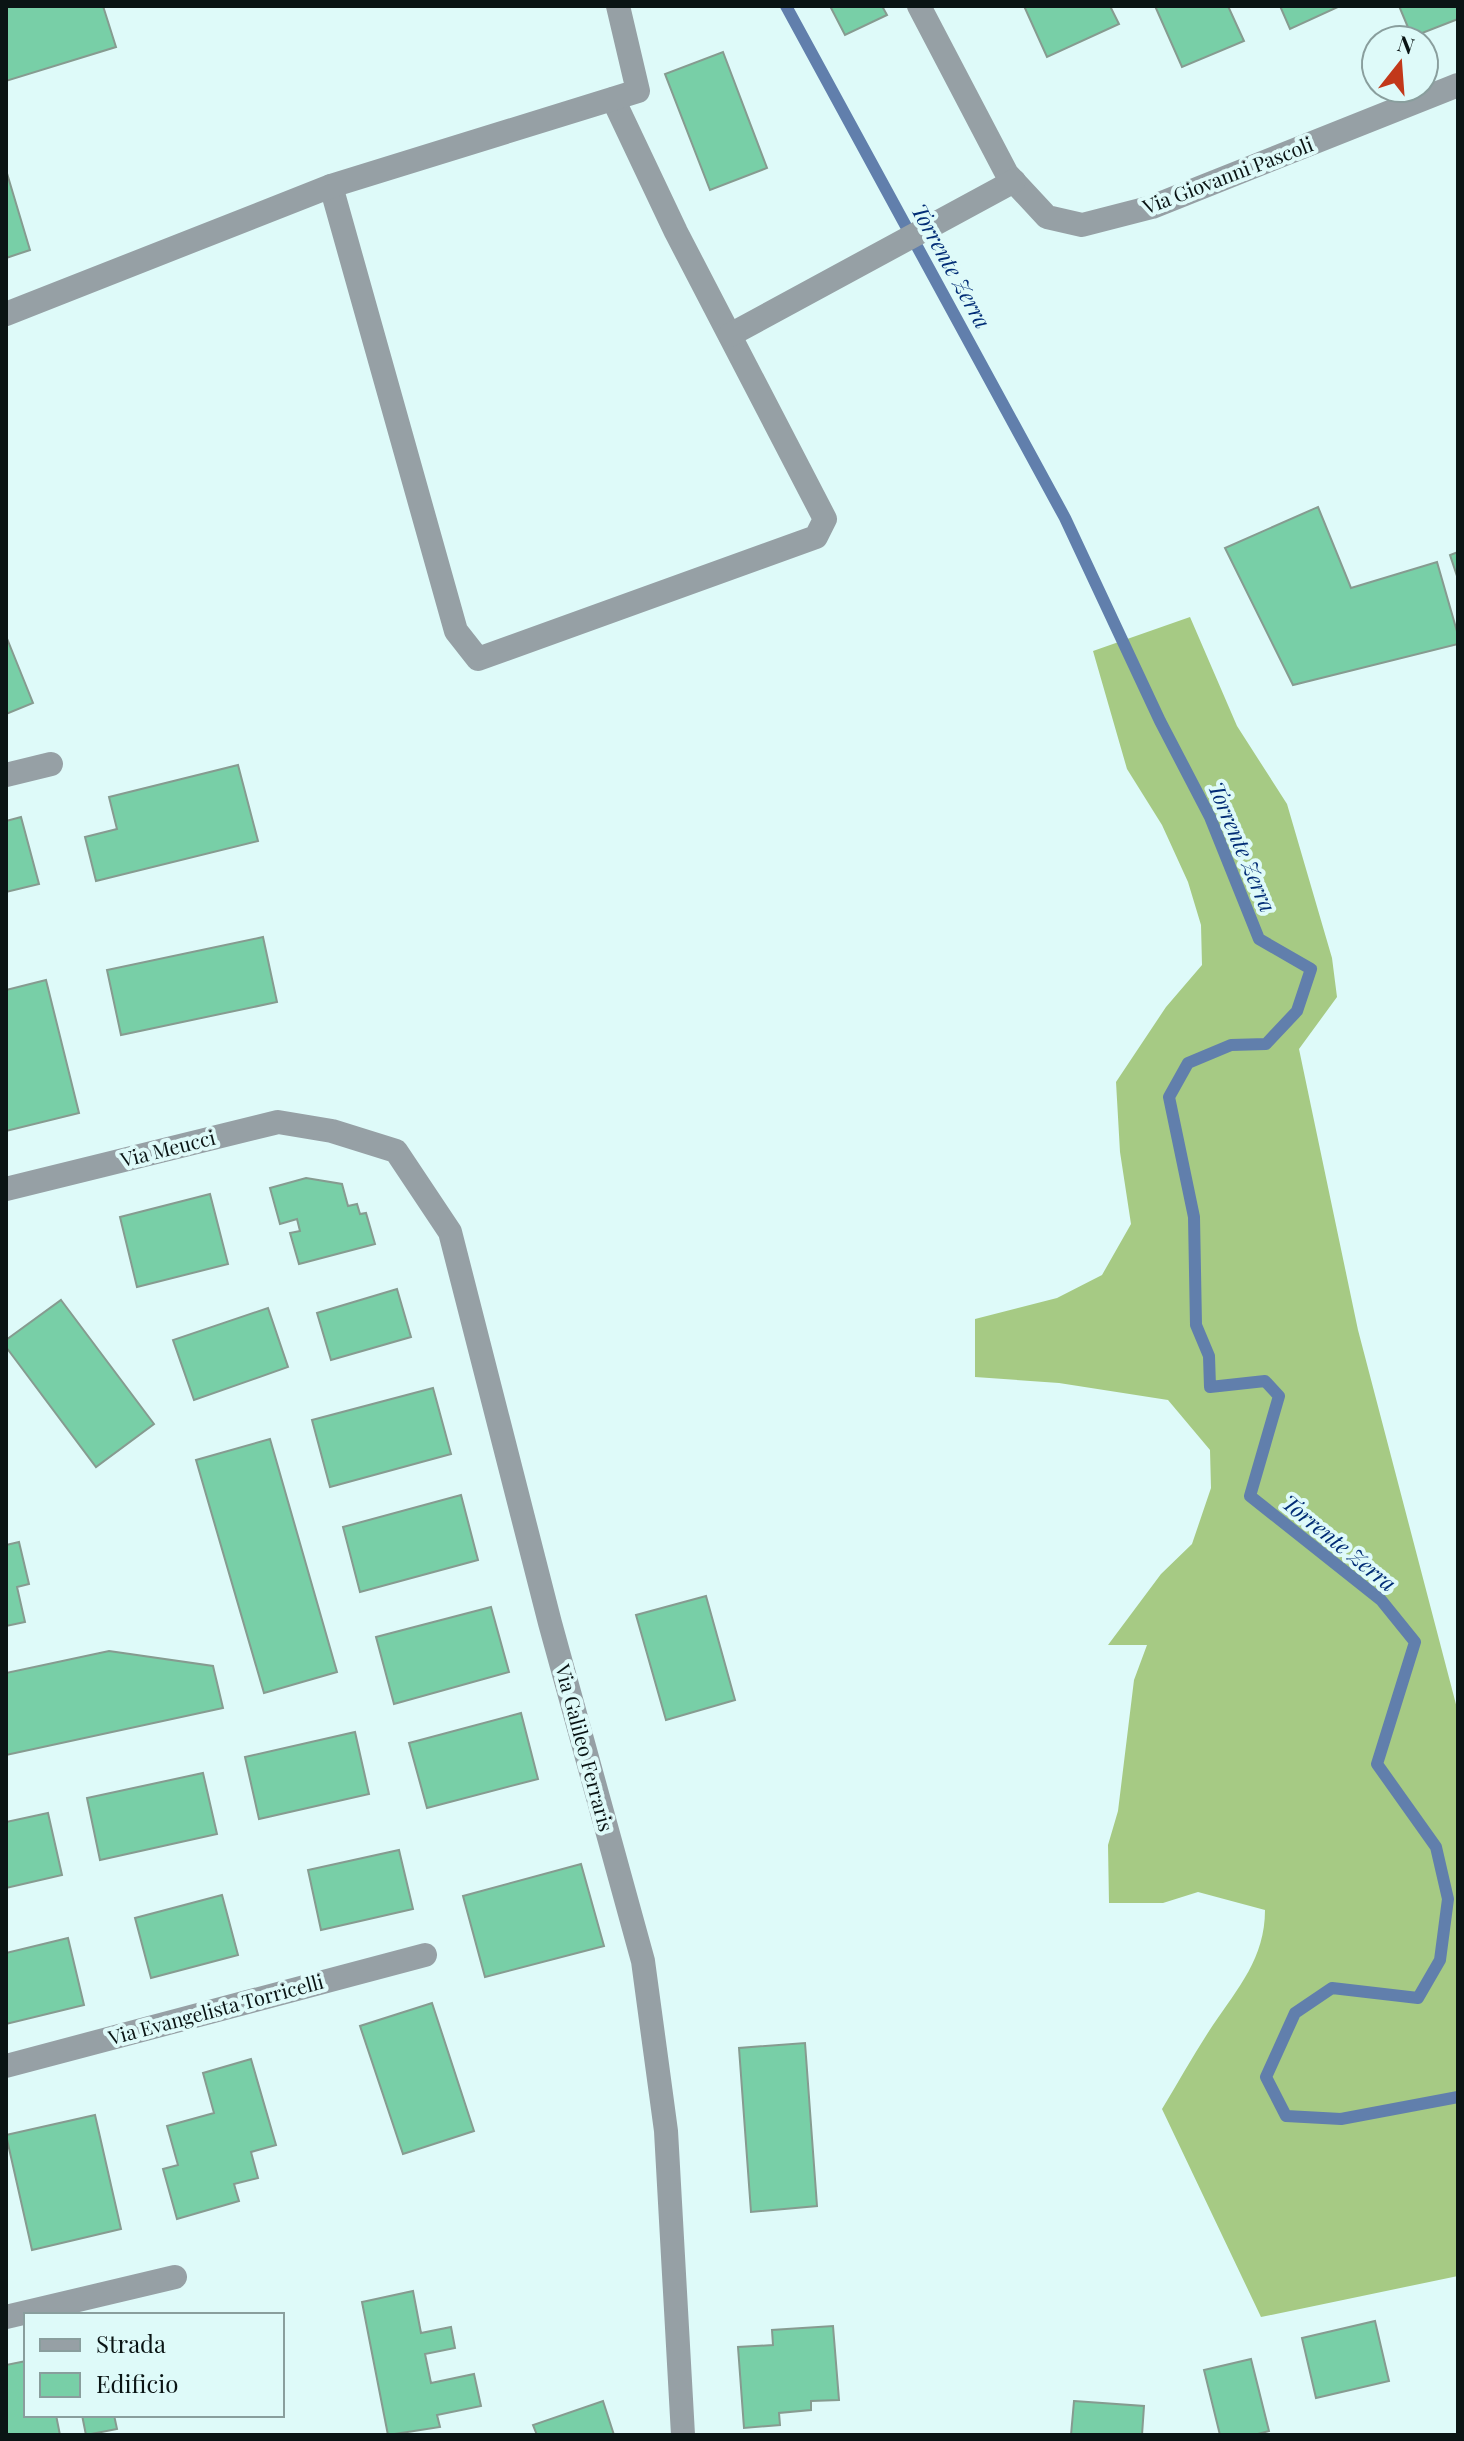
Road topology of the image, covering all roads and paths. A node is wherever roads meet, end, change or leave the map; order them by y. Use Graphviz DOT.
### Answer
graph roads {
  1 [pos="618,6"];
  2 [pos="919,6"];
  3 [pos="1458,85"];
  4 [pos="613,99"];
  5 [pos="1014,181"];
  6 [pos="331,186"];
  7 [pos="6,314"];
  8 [pos="730,335"];
  9 [pos="51,764"];
  10 [pos="6,775"];
  11 [pos="332,1131"];
  12 [pos="6,1189"];
  13 [pos="425,1955"];
  14 [pos="6,2066"];
  15 [pos="175,2277"];
  16 [pos="6,2317"];
  17 [pos="683,2435"];
  1 -- 4 [label="street"];
  2 -- 5 [label="street, Via Giovanni Pascoli"];
  3 -- 5 [label="street, Via Giovanni Pascoli"];
  4 -- 6 [label="street"];
  4 -- 8 [label="street"];
  5 -- 8 [label="street"];
  6 -- 7 [label="street"];
  6 -- 8 [label="street"];
  9 -- 10 [label="street"];
  11 -- 12 [label="street, Via Meucci"];
  11 -- 17 [label="street, Via Galileo Ferraris"];
  13 -- 14 [label="street, Via Evangelista Torricelli"];
  15 -- 16 [label="street"];
}
